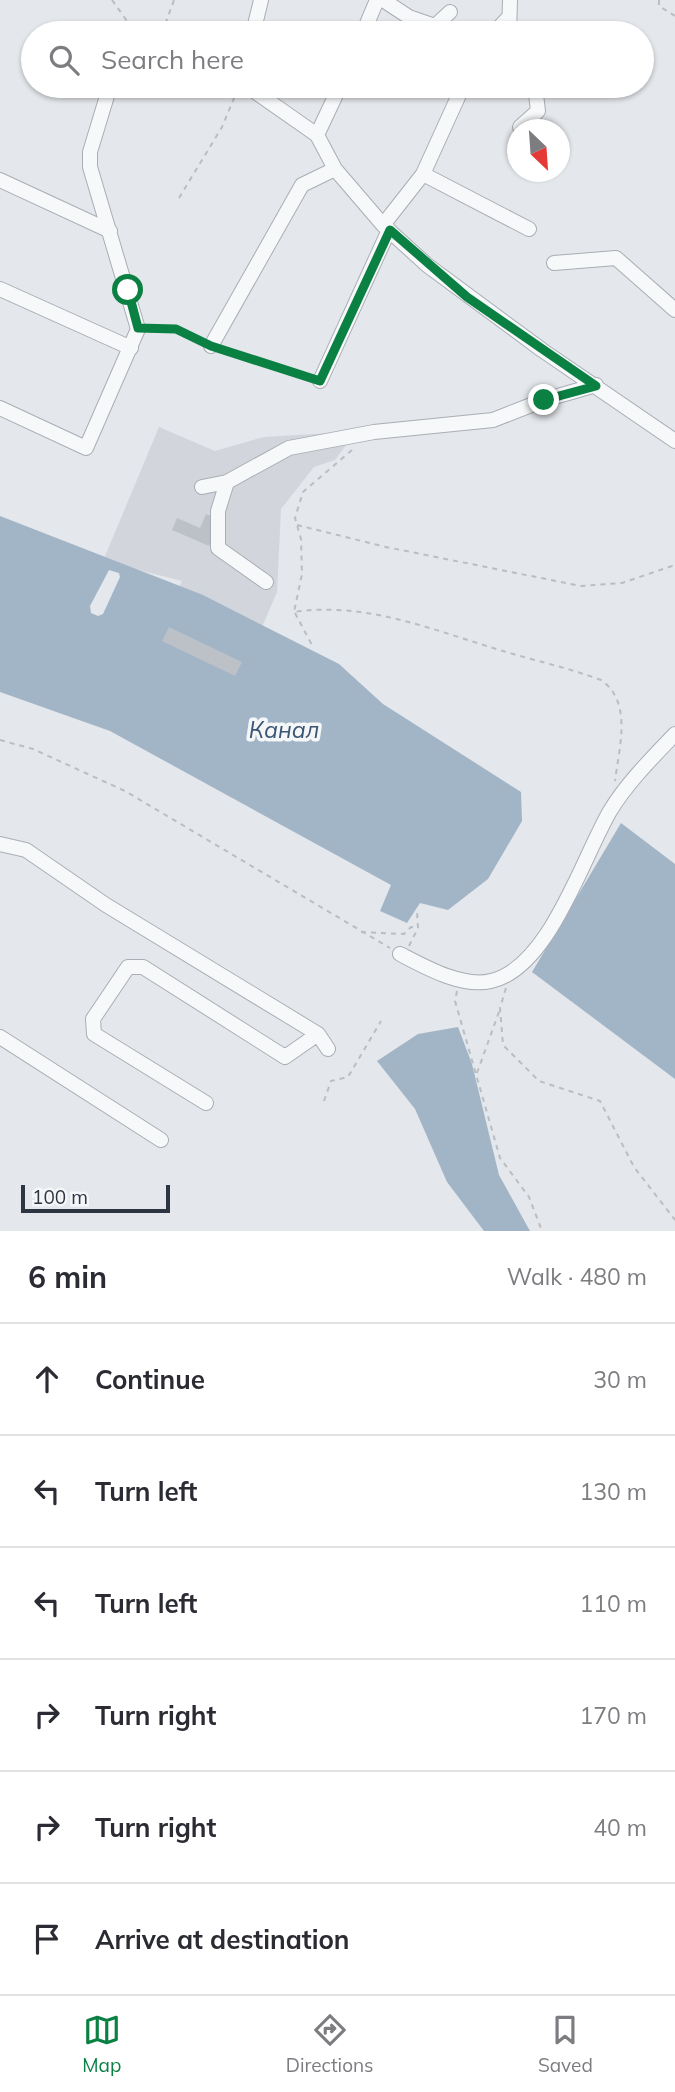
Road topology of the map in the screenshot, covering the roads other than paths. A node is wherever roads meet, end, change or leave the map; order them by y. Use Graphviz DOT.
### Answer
graph roads {
  1 [pos="261,0"];
  2 [pos="377,0"];
  3 [pos="383,0"];
  4 [pos="510,0"];
  5 [pos="450,12"];
  6 [pos="509,17"];
  7 [pos="256,21"];
  8 [pos="368,21"];
  9 [pos="421,21"];
  10 [pos="440,21"];
  11 [pos="505,21"];
  12 [pos="509,21"];
  13 [pos="106,98"];
  14 [pos="264,98"];
  15 [pos="335,98"];
  16 [pos="458,98"];
  17 [pos="536,98"];
  18 [pos="529,119"];
  19 [pos="317,135"];
  20 [pos="335,169"];
  21 [pos="423,174"];
  22 [pos="0,180"];
  23 [pos="386,228"];
  24 [pos="529,229"];
  25 [pos="110,231"];
  26 [pos="554,263"];
  27 [pos="0,289"];
  28 [pos="675,310"];
  29 [pos="211,346"];
  30 [pos="131,348"];
  31 [pos="320,381"];
  32 [pos="596,386"];
  33 [pos="0,408"];
  34 [pos="675,441"];
  35 [pos="227,482"];
  36 [pos="201,487"];
  37 [pos="266,582"];
  38 [pos="675,734"];
  39 [pos="0,844"];
  40 [pos="402,955"];
  41 [pos="318,1034"];
  42 [pos="0,1037"];
  43 [pos="328,1049"];
  44 [pos="206,1103"];
  45 [pos="162,1140"];
  1 -- 7 [label="street"];
  2 -- 8 [label="street"];
  3 -- 9 [label="street"];
  4 -- 6 [label="street"];
  5 -- 10 [label="street"];
  6 -- 11 [label="street"];
  6 -- 12 [label="street"];
  13 -- 25 [label="street"];
  14 -- 19 [label="street"];
  15 -- 19 [label="street"];
  16 -- 21 [label="street"];
  17 -- 18 [label="street"];
  19 -- 20 [label="street"];
  20 -- 23 [label="street"];
  20 -- 29 [label="street"];
  21 -- 23 [label="street"];
  21 -- 24 [label="street"];
  22 -- 25 [label="street"];
  23 -- 31 [label="street"];
  23 -- 32 [label="street"];
  25 -- 30 [label="street"];
  26 -- 28 [label="street"];
  27 -- 30 [label="street"];
  30 -- 33 [label="street"];
  32 -- 34 [label="street"];
  32 -- 35 [label="street"];
  35 -- 36 [label="street"];
  35 -- 37 [label="street"];
  38 -- 40 [label="street"];
  39 -- 41 [label="street"];
  41 -- 43 [label="street"];
  41 -- 44 [label="street"];
  42 -- 45 [label="street"];
}
